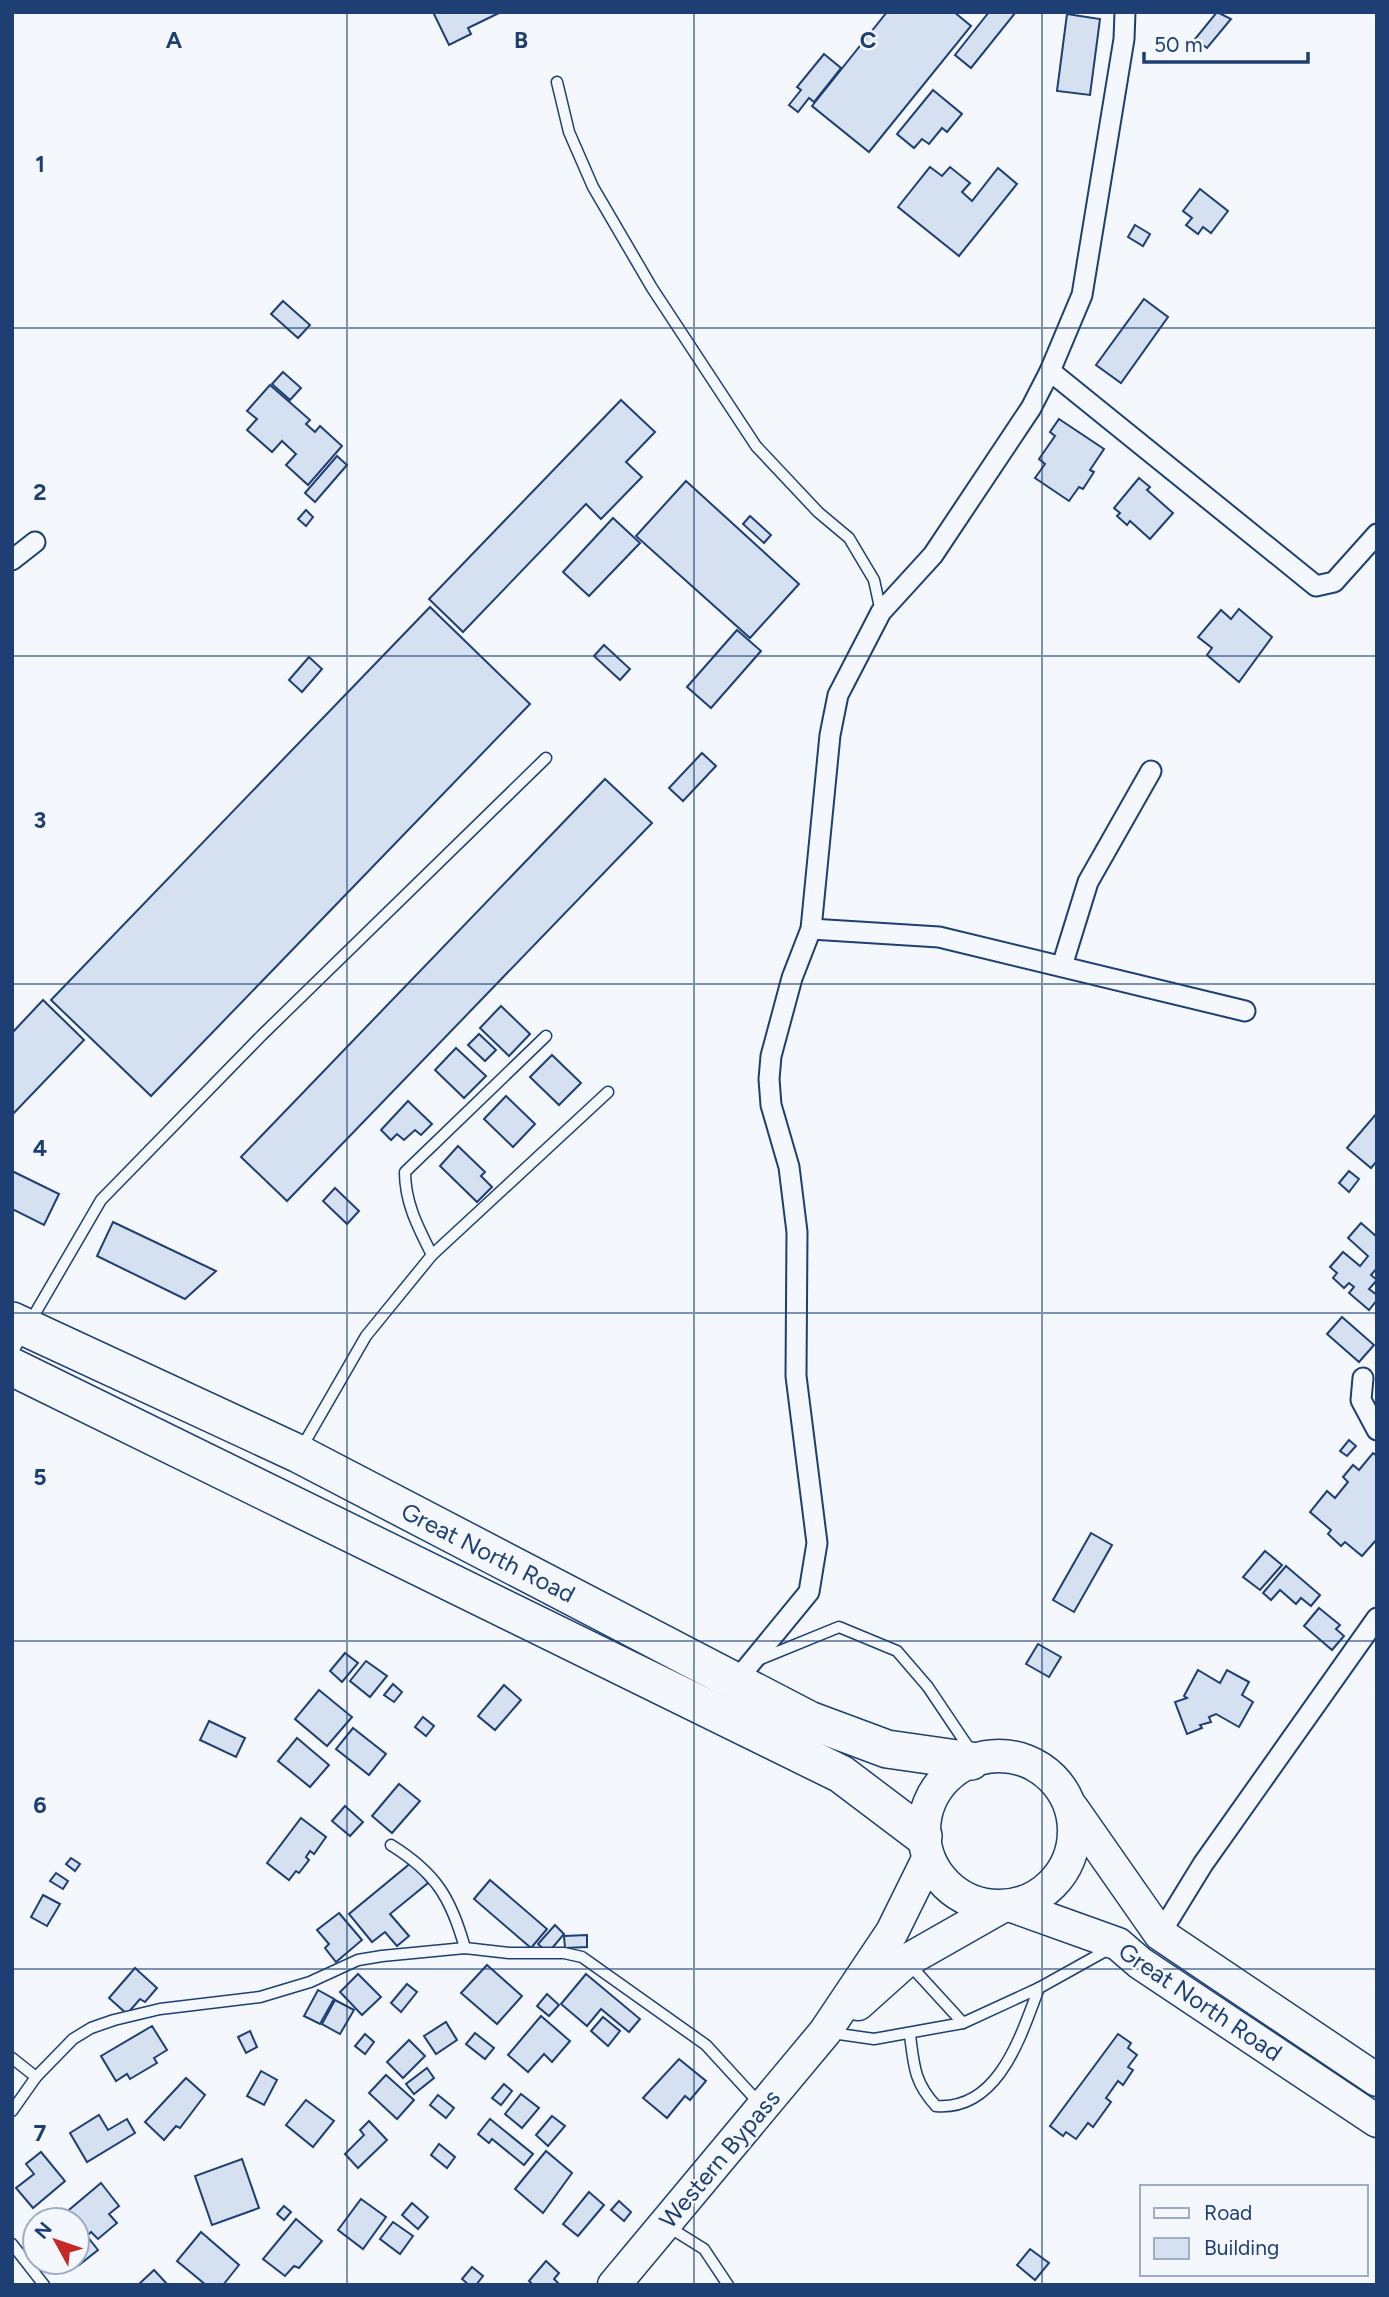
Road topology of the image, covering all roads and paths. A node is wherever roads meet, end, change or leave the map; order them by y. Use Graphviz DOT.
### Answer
graph roads {
  1 [pos="1125,12"];
  2 [pos="557,82"];
  3 [pos="1050,371"];
  4 [pos="1377,534"];
  5 [pos="35,542"];
  6 [pos="12,560"];
  7 [pos="881,612"];
  8 [pos="546,758"];
  9 [pos="1152,771"];
  10 [pos="811,929"];
  11 [pos="1062,966"];
  12 [pos="1245,1011"];
  13 [pos="546,1036"];
  14 [pos="608,1092"];
  15 [pos="432,1255"];
  16 [pos="17,1334"];
  17 [pos="12,1367"];
  18 [pos="1363,1378"];
  19 [pos="1377,1430"];
  20 [pos="299,1454"];
  21 [pos="1377,1618"];
  22 [pos="743,1672"];
  23 [pos="974,1760"];
  24 [pos="1070,1804"];
  25 [pos="391,1846"];
  26 [pos="926,1847"];
  27 [pos="1006,1906"];
  28 [pos="1160,1934"];
  29 [pos="1118,1944"];
  30 [pos="466,1948"];
  31 [pos="906,1961"];
  32 [pos="1039,1988"];
  33 [pos="962,2023"];
  34 [pos="825,2032"];
  35 [pos="910,2035"];
  36 [pos="12,2058"];
  37 [pos="36,2077"];
  38 [pos="1377,2080"];
  39 [pos="763,2108"];
  40 [pos="12,2111"];
  41 [pos="1377,2122"];
  42 [pos="666,2225"];
  43 [pos="12,2244"];
  44 [pos="44,2285"];
  45 [pos="614,2285"];
  46 [pos="728,2285"];
  1 -- 3 [label="street"];
  2 -- 7 [label="lane"];
  3 -- 4 [label="street"];
  3 -- 7 [label="street"];
  5 -- 6 [label="street"];
  7 -- 10 [label="street"];
  8 -- 16 [label="lane"];
  9 -- 11 [label="street"];
  10 -- 11 [label="street"];
  10 -- 22 [label="street"];
  11 -- 12 [label="street"];
  13 -- 15 [label="lane"];
  14 -- 15 [label="lane"];
  15 -- 20 [label="lane"];
  16 -- 20 [label="highway, Great North Road"];
  17 -- 26 [label="highway, Great North Road"];
  18 -- 19 [label="street"];
  20 -- 22 [label="highway, Great North Road"];
  21 -- 28 [label="street"];
  22 -- 23 [label="highway, Great North Road"];
  22 -- 23 [label="lane"];
  23 -- 24 [label="main road"];
  23 -- 26 [label="main road"];
  24 -- 27 [label="main road"];
  24 -- 28 [label="main road, Great North Road"];
  25 -- 30 [label="lane"];
  26 -- 27 [label="main road"];
  26 -- 34 [label="main road, Western Bypass"];
  27 -- 29 [label="main road, Great North Road"];
  27 -- 31 [label="main road, Western Bypass"];
  28 -- 38 [label="main road, Great North Road"];
  29 -- 32 [label="lane"];
  29 -- 41 [label="main road, Great North Road"];
  30 -- 37 [label="lane"];
  30 -- 39 [label="lane"];
  31 -- 33 [label="lane"];
  31 -- 34 [label="main road, Western Bypass"];
  32 -- 33 [label="lane"];
  32 -- 35 [label="lane"];
  33 -- 35 [label="lane"];
  34 -- 35 [label="lane"];
  34 -- 39 [label="main road, Western Bypass"];
  36 -- 37 [label="lane"];
  37 -- 40 [label="lane"];
  39 -- 42 [label="main road, Western Bypass"];
  42 -- 45 [label="main road, Western Bypass"];
  42 -- 46 [label="lane"];
  43 -- 44 [label="lane"];
}
